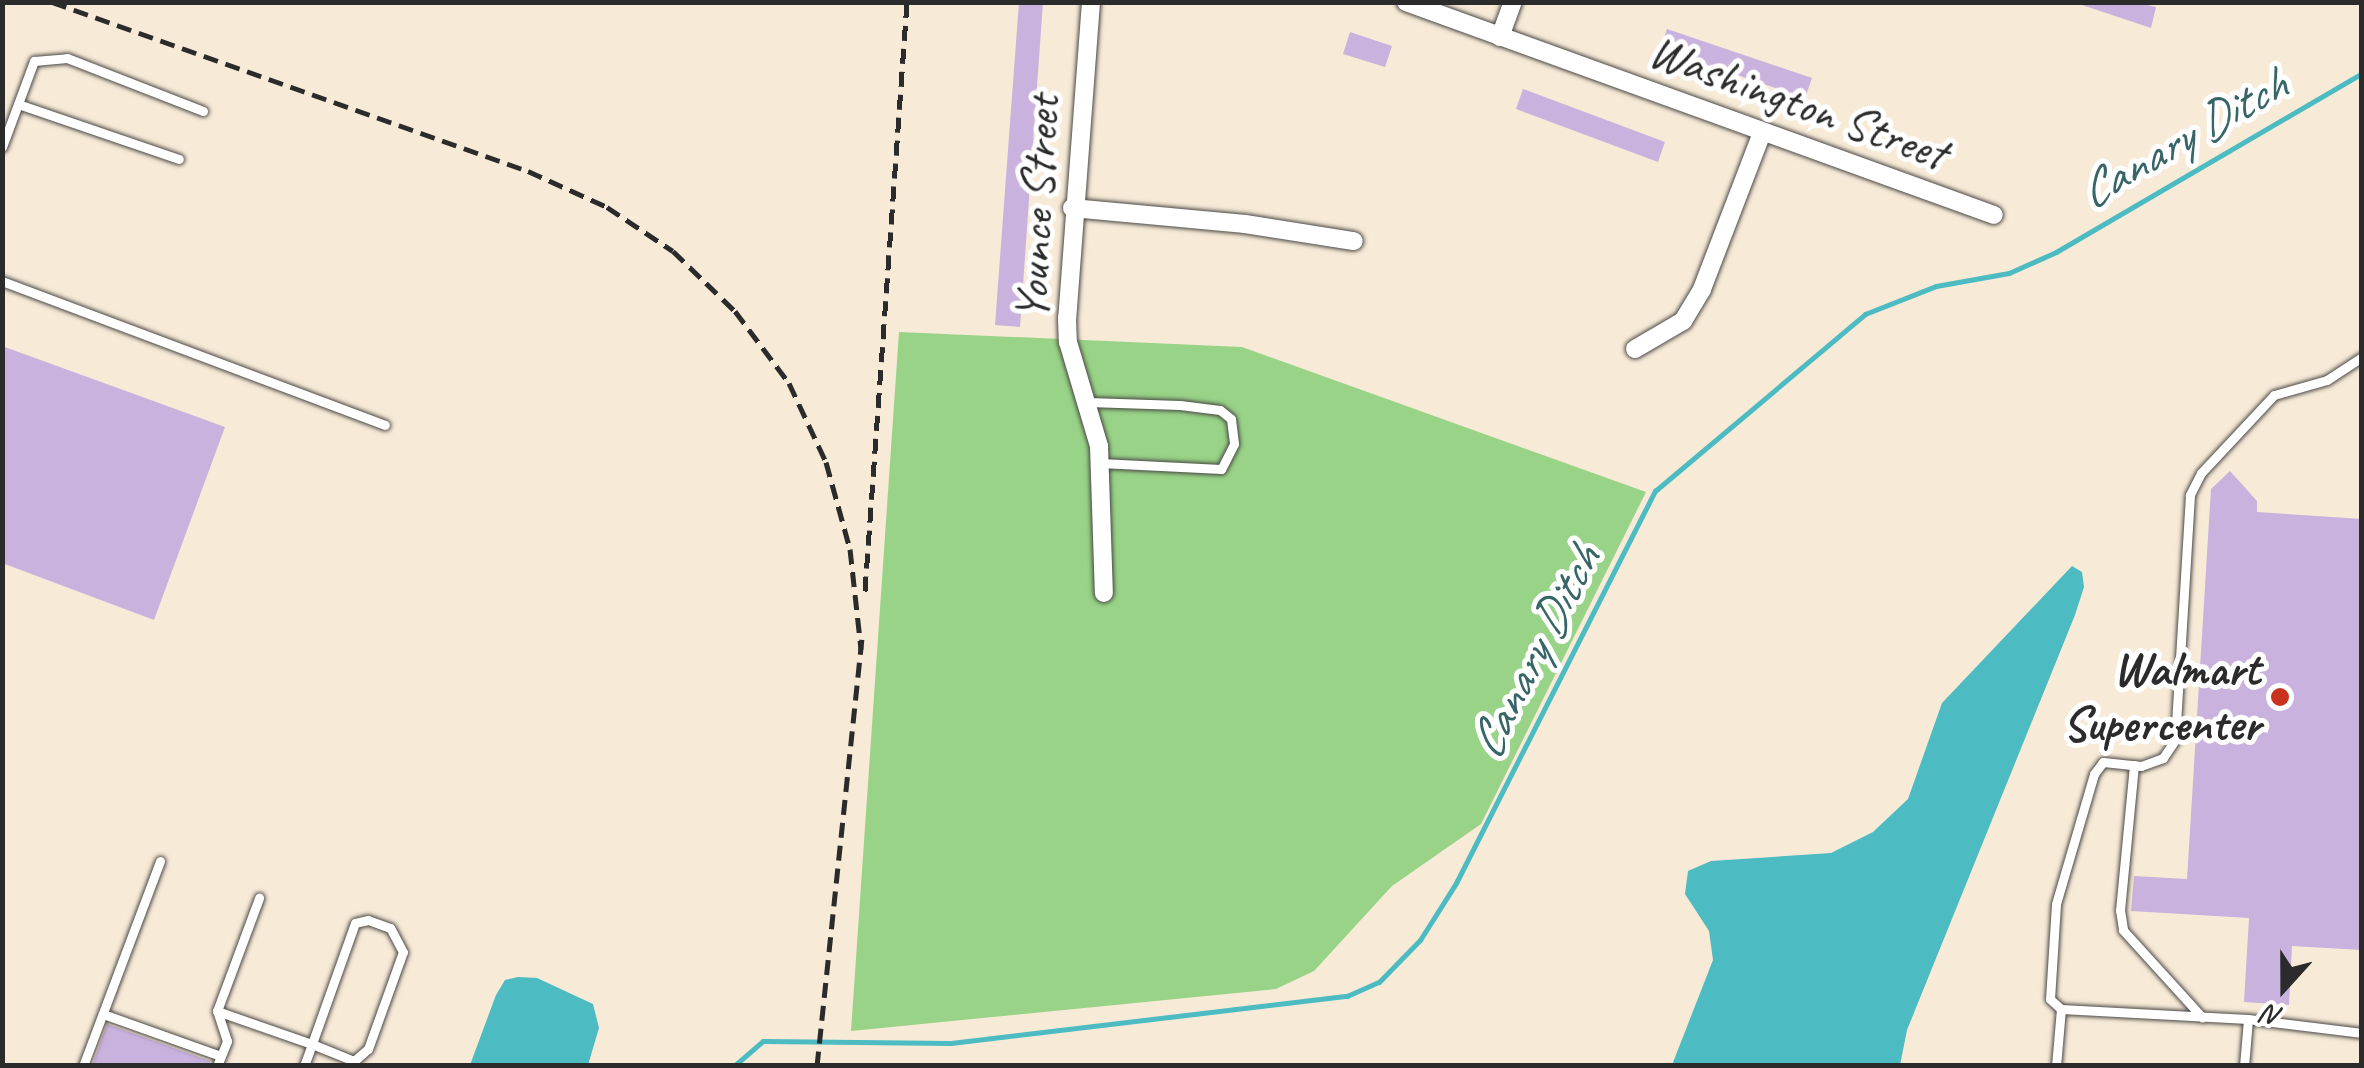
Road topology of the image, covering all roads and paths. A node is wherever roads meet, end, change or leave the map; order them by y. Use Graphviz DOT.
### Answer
graph roads {
  1 [pos="1091,2"];
  2 [pos="1406,2"];
  3 [pos="1513,2"];
  4 [pos="1500,37"];
  5 [pos="18,104"];
  6 [pos="202,111"];
  7 [pos="1762,133"];
  8 [pos="2,147"];
  9 [pos="178,159"];
  10 [pos="1072,208"];
  11 [pos="1994,215"];
  12 [pos="1354,241"];
  13 [pos="2,281"];
  14 [pos="1635,349"];
  15 [pos="2362,358"];
  16 [pos="1088,402"];
  17 [pos="386,425"];
  18 [pos="1100,462"];
  19 [pos="1104,594"];
  20 [pos="2134,764"];
  21 [pos="160,861"];
  22 [pos="258,898"];
  23 [pos="2061,1009"];
  24 [pos="218,1011"];
  25 [pos="103,1014"];
  26 [pos="2202,1017"];
  27 [pos="2248,1020"];
  28 [pos="2362,1033"];
  29 [pos="312,1044"];
  30 [pos="219,1061"];
  31 [pos="84,1066"];
  32 [pos="304,1066"];
  33 [pos="2056,1066"];
  34 [pos="2244,1066"];
  1 -- 10 [label="street, Younce Street"];
  2 -- 4 [label="street, Washington Street"];
  3 -- 4 [label="street"];
  4 -- 7 [label="street, Washington Street"];
  5 -- 6 [label="lane"];
  5 -- 8 [label="lane"];
  5 -- 9 [label="lane"];
  7 -- 11 [label="street, Washington Street"];
  7 -- 14 [label="street"];
  10 -- 12 [label="street"];
  10 -- 16 [label="street, Younce Street"];
  13 -- 17 [label="lane"];
  15 -- 20 [label="lane"];
  16 -- 18 [label="street, Younce Street"];
  16 -- 18 [label="lane"];
  18 -- 19 [label="street, Younce Street"];
  20 -- 23 [label="lane"];
  20 -- 26 [label="lane"];
  21 -- 25 [label="lane"];
  22 -- 24 [label="lane"];
  23 -- 26 [label="lane"];
  23 -- 33 [label="lane"];
  24 -- 29 [label="lane"];
  24 -- 30 [label="lane"];
  25 -- 30 [label="lane"];
  25 -- 31 [label="lane"];
  26 -- 27 [label="lane"];
  27 -- 28 [label="lane"];
  27 -- 34 [label="lane"];
  29 -- 29 [label="lane"];
  29 -- 32 [label="lane"];
}
